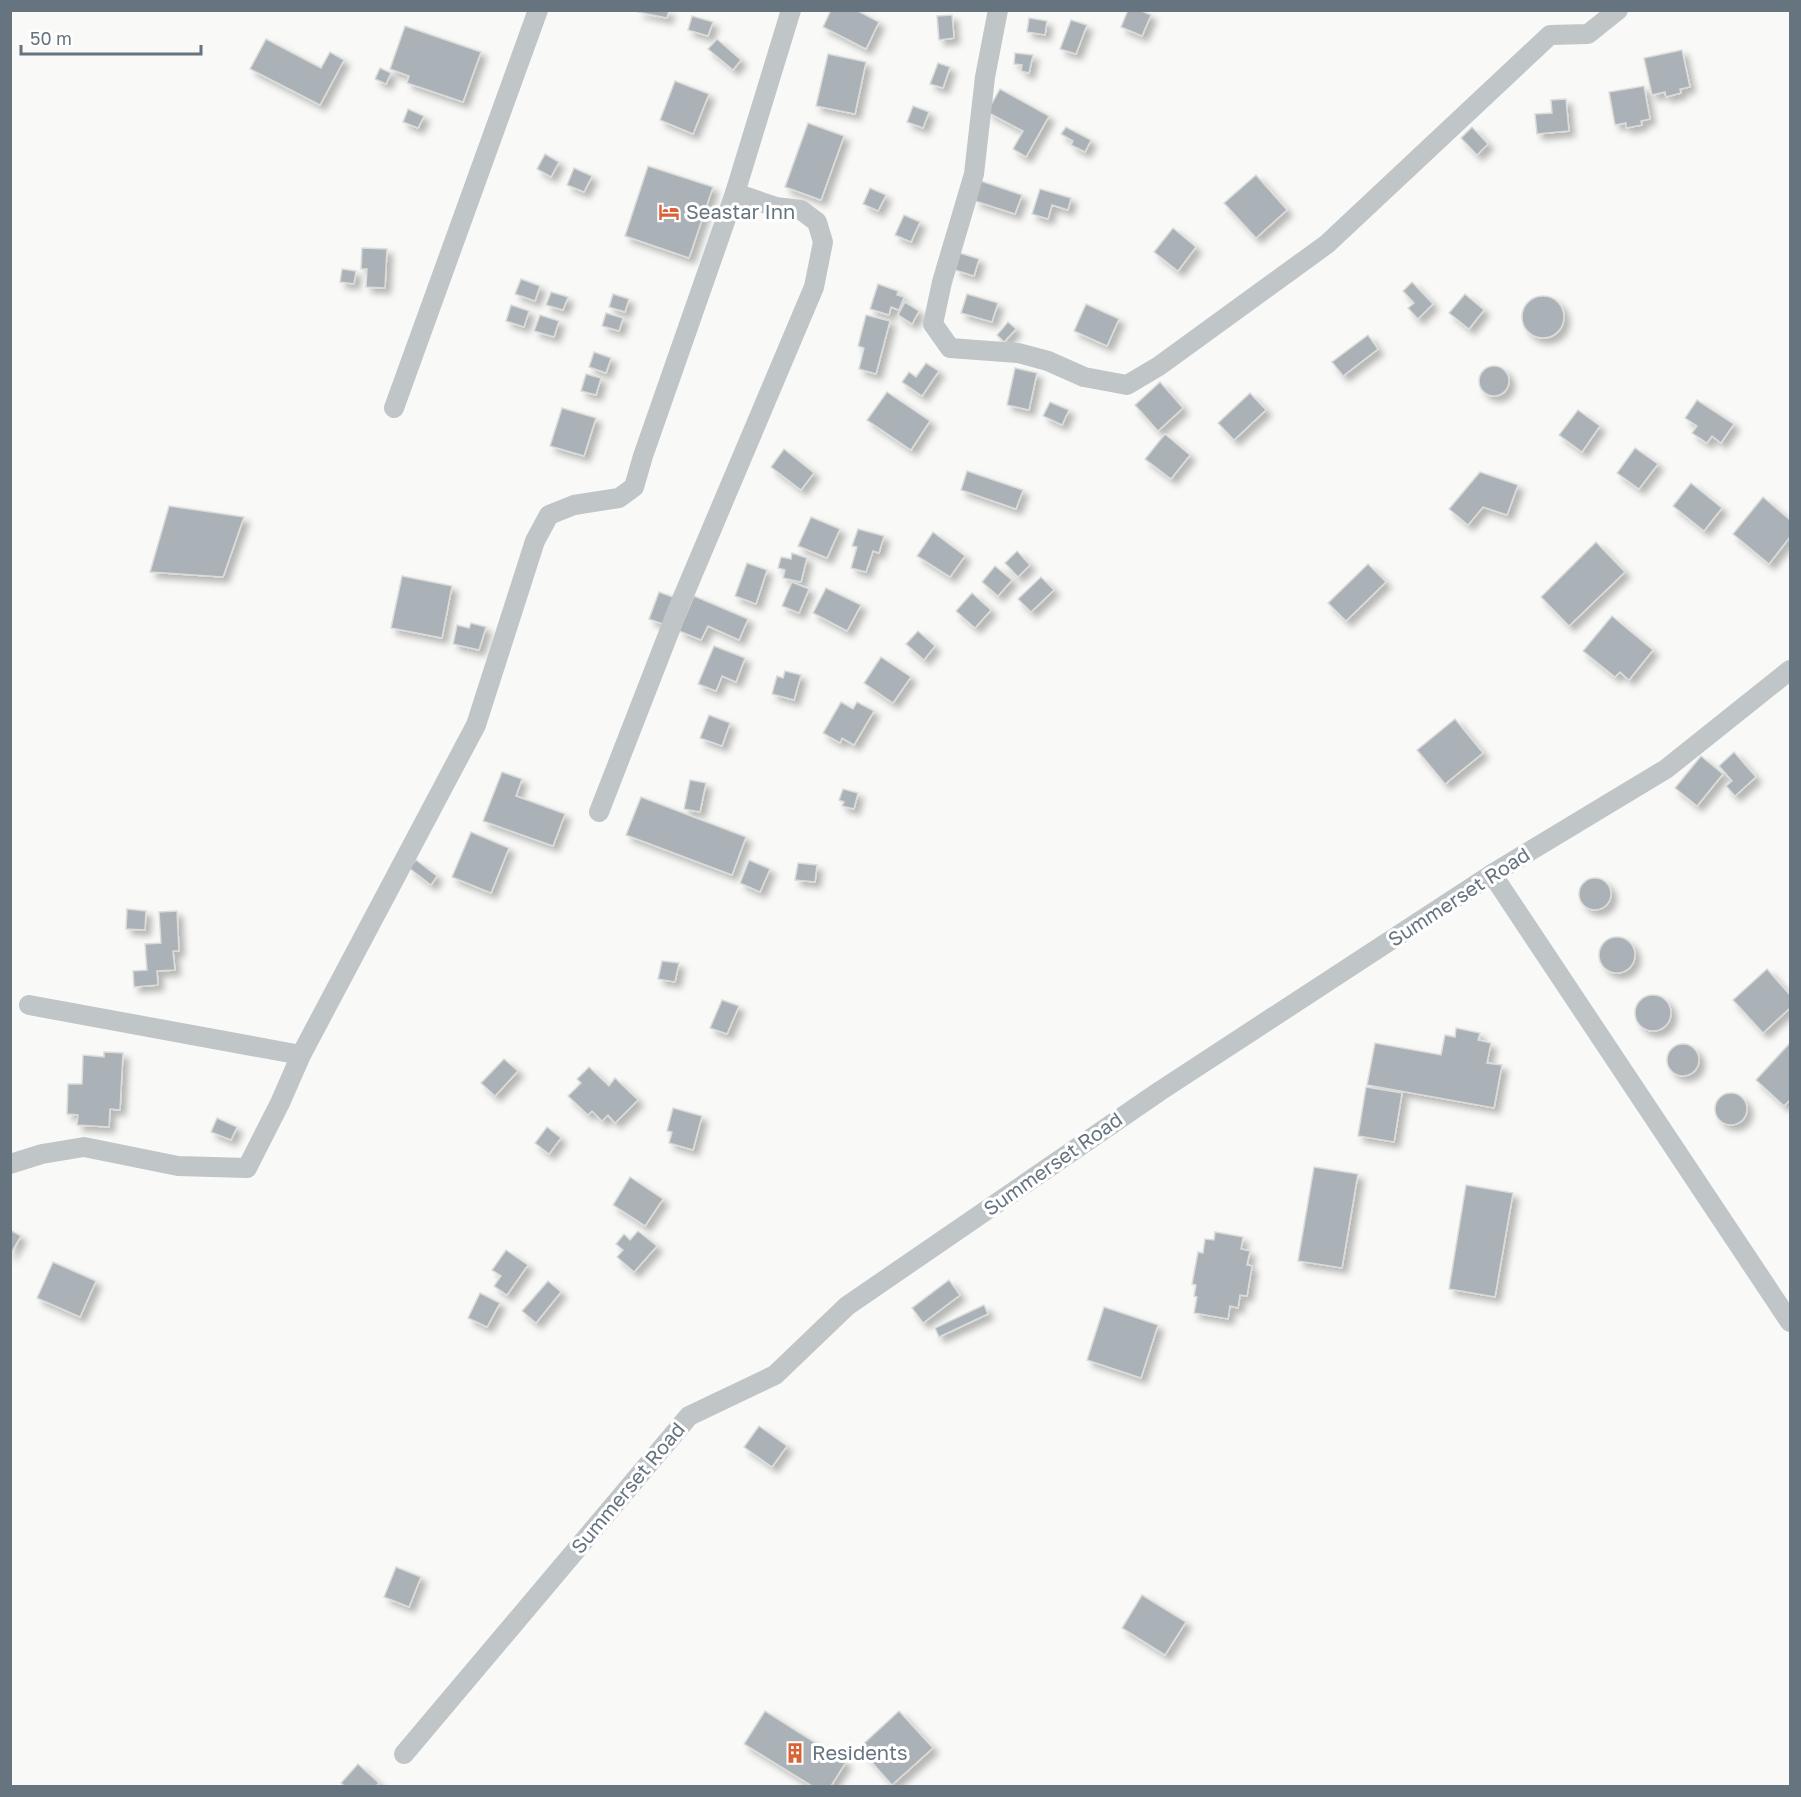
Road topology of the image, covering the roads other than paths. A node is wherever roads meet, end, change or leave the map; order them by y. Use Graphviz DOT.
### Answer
graph roads {
  1 [pos="538,10"];
  2 [pos="790,10"];
  3 [pos="998,10"];
  4 [pos="1618,10"];
  5 [pos="735,193"];
  6 [pos="394,408"];
  7 [pos="1791,670"];
  8 [pos="599,812"];
  9 [pos="1492,874"];
  10 [pos="28,1005"];
  11 [pos="301,1055"];
  12 [pos="10,1164"];
  13 [pos="1791,1322"];
  14 [pos="404,1754"];
  1 -- 6 [label="street"];
  2 -- 5 [label="street"];
  3 -- 4 [label="street"];
  5 -- 8 [label="street"];
  5 -- 11 [label="street"];
  7 -- 9 [label="street, Summerset Road"];
  9 -- 13 [label="street"];
  9 -- 14 [label="street, Summerset Road"];
  10 -- 11 [label="street"];
  11 -- 12 [label="street"];
}
